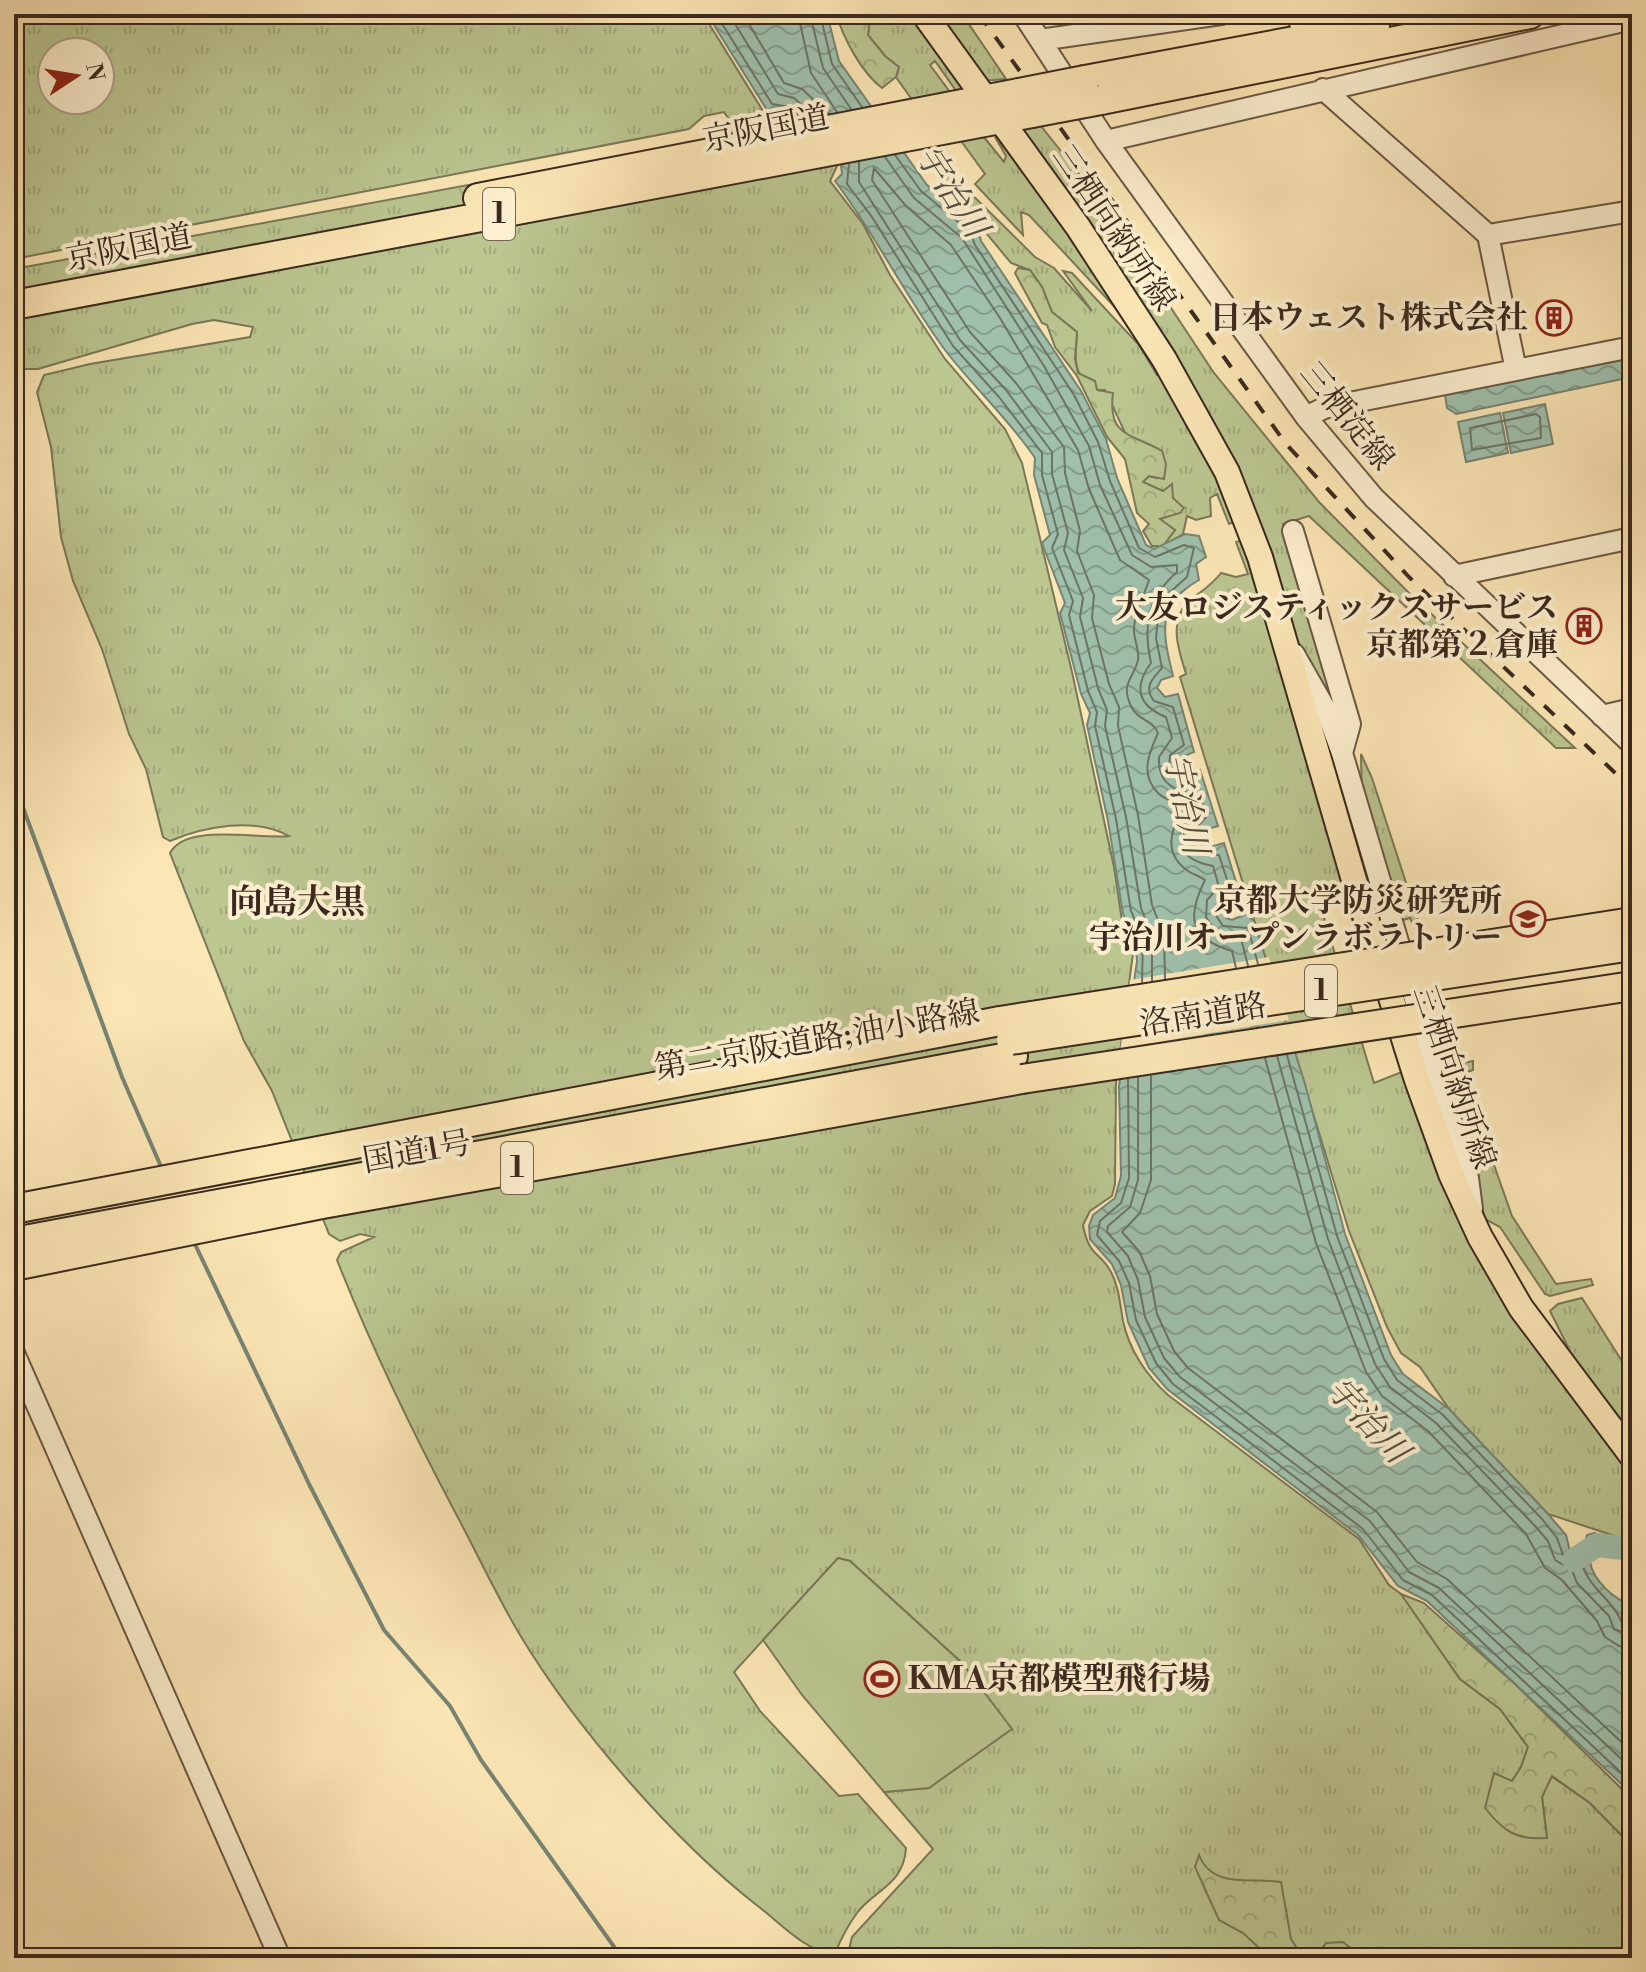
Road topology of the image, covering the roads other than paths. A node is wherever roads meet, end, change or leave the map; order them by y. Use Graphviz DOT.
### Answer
graph roads {
  1 [pos="924,14"];
  2 [pos="1023,14"];
  3 [pos="1221,14"];
  4 [pos="1436,14"];
  5 [pos="1632,19"];
  6 [pos="1533,29"];
  7 [pos="1040,40"];
  8 [pos="1316,85"];
  9 [pos="1093,90"];
  10 [pos="985,111"];
  11 [pos="1106,141"];
  12 [pos="1632,211"];
  13 [pos="1488,235"];
  14 [pos="14,287"];
  15 [pos="14,305"];
  16 [pos="1632,347"];
  17 [pos="1516,370"];
  18 [pos="1306,417"];
  19 [pos="1293,531"];
  20 [pos="1632,538"];
  21 [pos="1454,576"];
  22 [pos="1285,639"];
  23 [pos="1632,709"];
  24 [pos="1602,716"];
  25 [pos="1632,744"];
  26 [pos="1342,753"];
  27 [pos="1632,922"];
  28 [pos="1632,946"];
  29 [pos="1632,961"];
  30 [pos="1632,986"];
  31 [pos="1000,1021"];
  32 [pos="1022,1079"];
  33 [pos="1474,1224"];
  34 [pos="16,1235"];
  35 [pos="14,1353"];
  36 [pos="1632,1456"];
  37 [pos="280,1958"];
  1 -- 10 [label="main road, 三栖向納所線"];
  2 -- 7 [label="street, 三栖淀線"];
  3 -- 7 [label="street"];
  4 -- 9 [label="highway, 京阪国道 / 1"];
  5 -- 6 [label="street"];
  6 -- 8 [label="street"];
  6 -- 9 [label="highway, 京阪国道 / 1"];
  7 -- 11 [label="street, 三栖淀線"];
  8 -- 11 [label="street"];
  8 -- 13 [label="street"];
  9 -- 10 [label="highway, 京阪国道 / 1, bridge"];
  10 -- 14 [label="highway, 京阪国道 / 1"];
  10 -- 15 [label="highway, 京阪国道 / 1"];
  10 -- 22 [label="main road, 三栖向納所線"];
  11 -- 18 [label="street, 三栖淀線"];
  12 -- 13 [label="street"];
  13 -- 17 [label="street"];
  16 -- 17 [label="street"];
  17 -- 18 [label="street"];
  18 -- 21 [label="street, 三栖淀線"];
  19 -- 26 [label="street"];
  20 -- 21 [label="street"];
  21 -- 24 [label="street, 三栖淀線"];
  22 -- 26 [label="street"];
  22 -- 33 [label="main road, 三栖向納所線"];
  23 -- 24 [label="street"];
  24 -- 25 [label="street, 三栖淀線"];
  26 -- 33 [label="street"];
  27 -- 31 [label="highway, 洛南道路 / 1, bridge"];
  28 -- 34 [label="highway, 第二京阪道路;油小路線 / 1, bridge"];
  29 -- 34 [label="highway, 第二京阪道路;油小路線 / 1"];
  30 -- 32 [label="highway, 洛南道路 / 1, bridge"];
  31 -- 34 [label="highway, 国道1号 / 1"];
  32 -- 34 [label="highway, 国道1号 / 1"];
  33 -- 36 [label="main road, 三栖向納所線"];
  35 -- 37 [label="street"];
}
